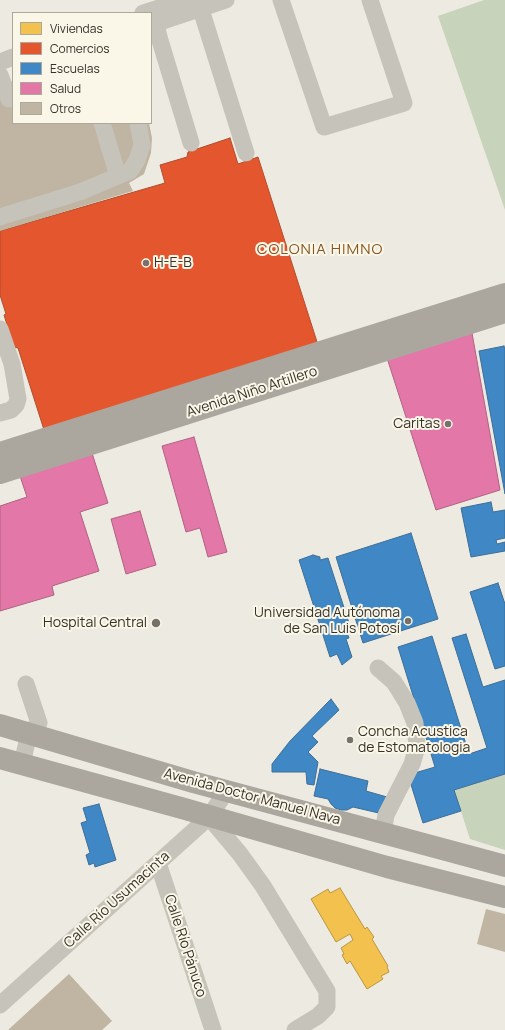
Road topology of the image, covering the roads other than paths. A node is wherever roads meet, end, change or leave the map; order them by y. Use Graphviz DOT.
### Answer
graph roads {
  1 [pos="184,0"];
  2 [pos="226,0"];
  3 [pos="281,0"];
  4 [pos="370,0"];
  5 [pos="200,4"];
  6 [pos="152,19"];
  7 [pos="152,19"];
  8 [pos="152,24"];
  9 [pos="12,57"];
  10 [pos="0,62"];
  11 [pos="12,70"];
  12 [pos="0,75"];
  13 [pos="7,100"];
  14 [pos="102,124"];
  15 [pos="138,124"];
  16 [pos="191,143"];
  17 [pos="246,153"];
  18 [pos="118,176"];
  19 [pos="0,217"];
  20 [pos="504,303"];
  21 [pos="0,329"];
  22 [pos="195,401"];
  23 [pos="0,413"];
  24 [pos="0,453"];
  25 [pos="0,472"];
  26 [pos="378,668"];
  27 [pos="26,684"];
  28 [pos="0,725"];
  29 [pos="29,733"];
  30 [pos="0,758"];
  31 [pos="22,764"];
  32 [pos="227,790"];
  33 [pos="209,817"];
  34 [pos="383,832"];
  35 [pos="158,862"];
  36 [pos="505,866"];
  37 [pos="505,897"];
  38 [pos="0,1005"];
  39 [pos="213,1030"];
  40 [pos="295,1030"];
  1 -- 6 [label="street"];
  2 -- 5 [label="street"];
  3 -- 4 [label="street"];
  5 -- 7 [label="street"];
  5 -- 17 [label="street"];
  8 -- 16 [label="street"];
  9 -- 10 [label="street"];
  11 -- 12 [label="street"];
  12 -- 13 [label="street"];
  14 -- 18 [label="street"];
  15 -- 18 [label="street"];
  18 -- 19 [label="street"];
  20 -- 22 [label="main road, Avenida Niño Artillero"];
  21 -- 23 [label="street"];
  22 -- 24 [label="main road, Avenida Niño Artillero"];
  22 -- 25 [label="main road, Avenida Niño Artillero"];
  26 -- 34 [label="street"];
  27 -- 29 [label="street"];
  28 -- 29 [label="main road, Avenida Doctor Manuel Nava"];
  29 -- 31 [label="street"];
  29 -- 32 [label="main road, Avenida Doctor Manuel Nava"];
  30 -- 31 [label="main road, Avenida Doctor Manuel Nava"];
  31 -- 33 [label="main road, Avenida Doctor Manuel Nava"];
  32 -- 33 [label="street, Calle Río Usumacinta"];
  32 -- 34 [label="main road, Avenida Doctor Manuel Nava"];
  33 -- 35 [label="street, Calle Río Usumacinta"];
  33 -- 37 [label="main road, Avenida Doctor Manuel Nava"];
  33 -- 40 [label="street"];
  34 -- 36 [label="main road, Avenida Doctor Manuel Nava"];
  35 -- 38 [label="street, Calle Río Usumacinta"];
  35 -- 39 [label="street, Calle Río Pánuco"];
}
